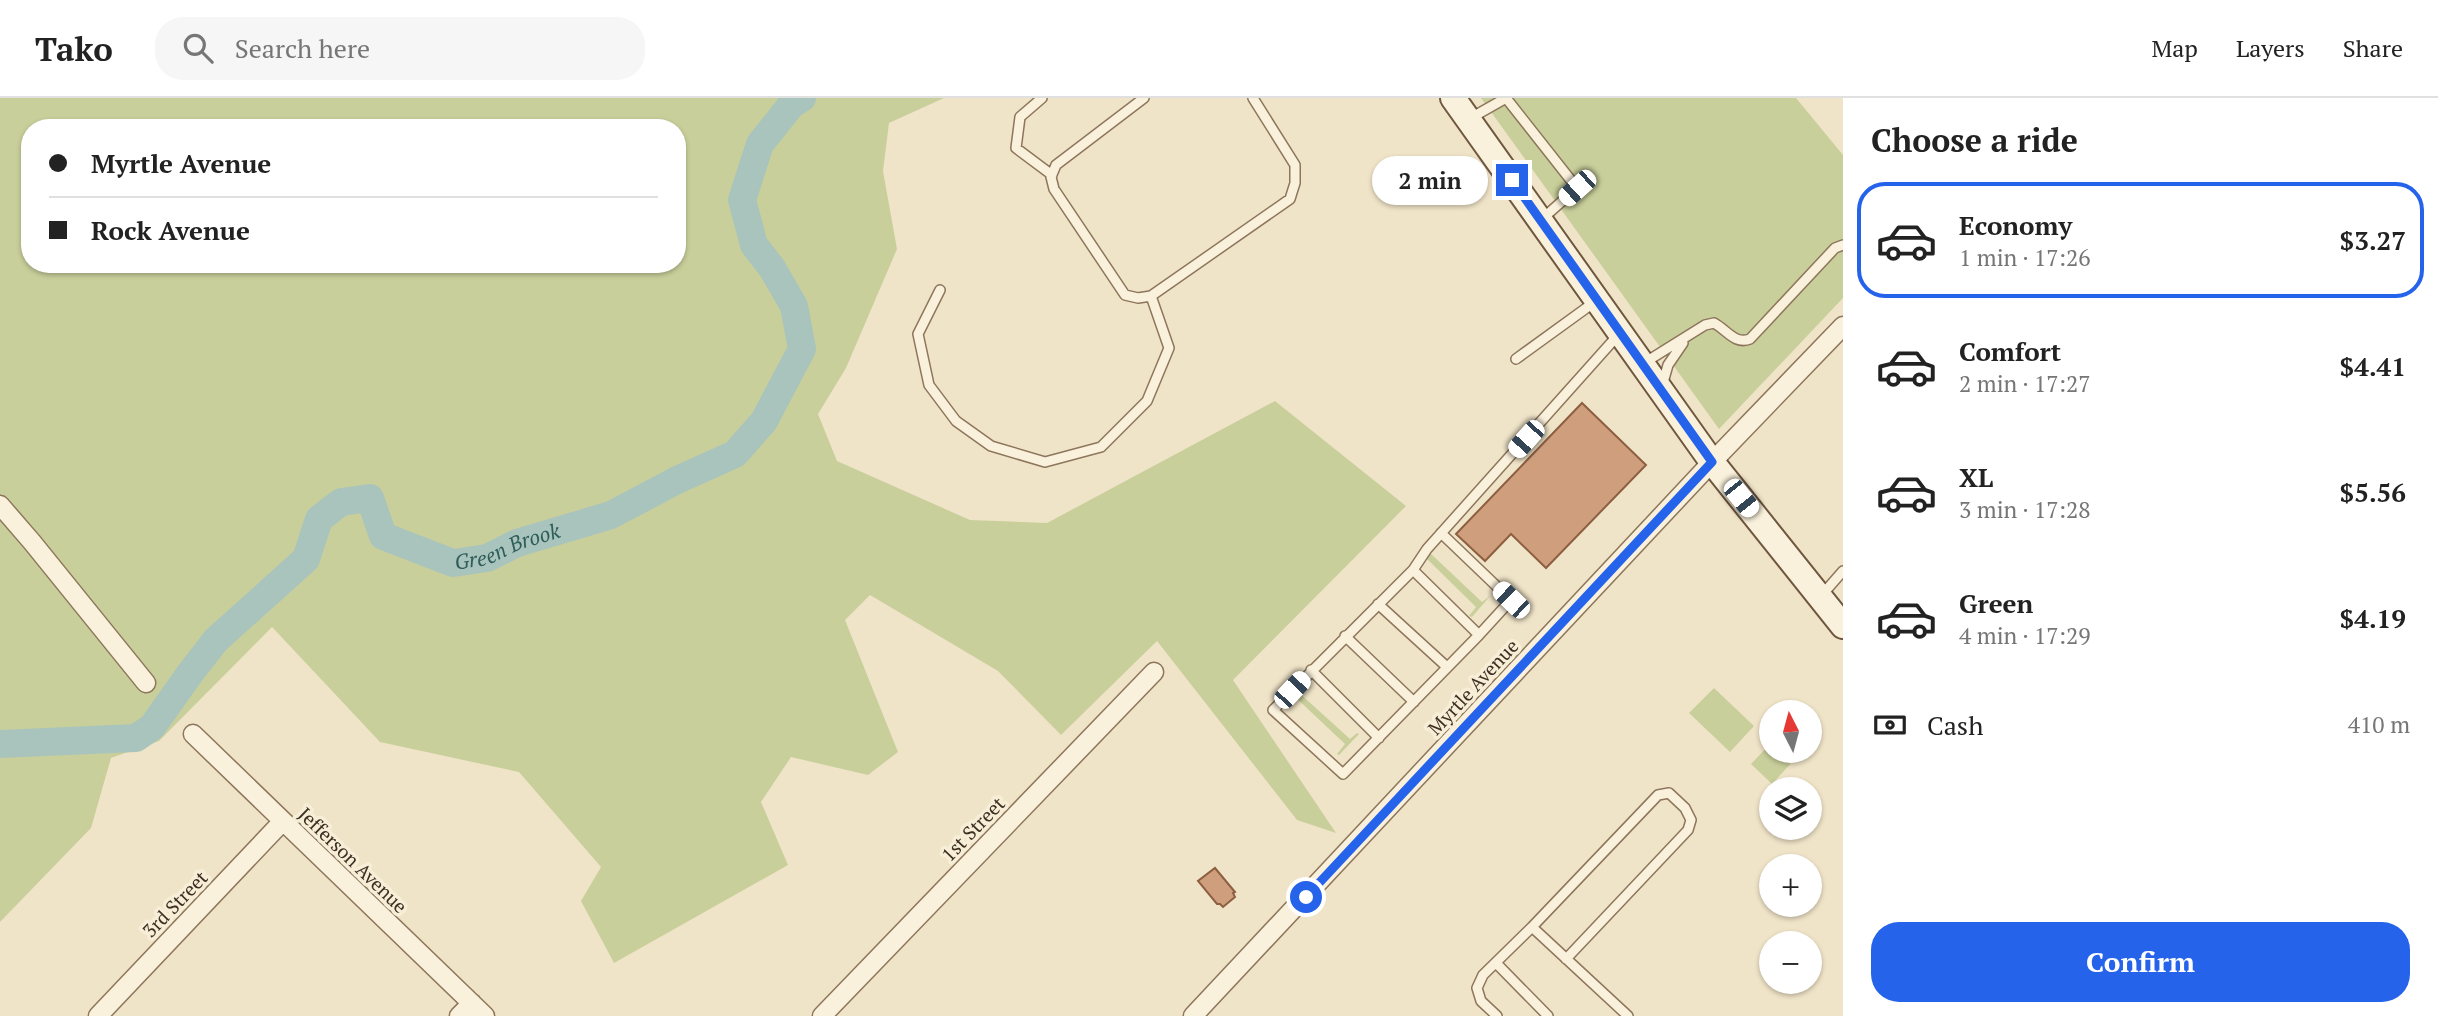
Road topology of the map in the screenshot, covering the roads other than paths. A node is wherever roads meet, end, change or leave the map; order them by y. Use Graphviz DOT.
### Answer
graph roads {
  1 [pos="1042,98"];
  2 [pos="1144,98"];
  3 [pos="1252,98"];
  4 [pos="1453,98"];
  5 [pos="1469,119"];
  6 [pos="1052,175"];
  7 [pos="1541,220"];
  8 [pos="1843,245"];
  9 [pos="940,290"];
  10 [pos="1151,296"];
  11 [pos="1598,300"];
  12 [pos="1843,326"];
  13 [pos="1620,332"];
  14 [pos="1689,336"];
  15 [pos="1516,359"];
  16 [pos="1643,364"];
  17 [pos="1661,389"];
  18 [pos="1712,462"];
  19 [pos="0,505"];
  20 [pos="1441,533"];
  21 [pos="1413,570"];
  22 [pos="1843,571"];
  23 [pos="1820,597"];
  24 [pos="1378,604"];
  25 [pos="1843,626"];
  26 [pos="1479,635"];
  27 [pos="1345,636"];
  28 [pos="1447,667"];
  29 [pos="1311,670"];
  30 [pos="1154,671"];
  31 [pos="146,684"];
  32 [pos="1414,702"];
  33 [pos="192,734"];
  34 [pos="1379,738"];
  35 [pos="284,821"];
  36 [pos="1532,927"];
  37 [pos="1566,959"];
  38 [pos="1496,963"];
  39 [pos="465,1009"];
  40 [pos="98,1016"];
  41 [pos="485,1016"];
  42 [pos="821,1016"];
  43 [pos="1193,1016"];
  44 [pos="1497,1016"];
  45 [pos="1548,1016"];
  46 [pos="1628,1016"];
  1 -- 6 [label="lane"];
  2 -- 6 [label="lane"];
  3 -- 10 [label="lane"];
  4 -- 5 [label="street"];
  5 -- 7 [label="street"];
  5 -- 7 [label="lane"];
  6 -- 10 [label="lane"];
  7 -- 11 [label="street"];
  8 -- 14 [label="lane"];
  9 -- 10 [label="lane"];
  11 -- 13 [label="street"];
  11 -- 15 [label="lane"];
  12 -- 18 [label="street, Myrtle Avenue"];
  13 -- 16 [label="street"];
  13 -- 20 [label="lane"];
  14 -- 16 [label="lane"];
  14 -- 17 [label="lane"];
  16 -- 17 [label="street"];
  17 -- 18 [label="street"];
  18 -- 23 [label="street"];
  18 -- 43 [label="street, Myrtle Avenue"];
  19 -- 31 [label="street"];
  20 -- 21 [label="lane"];
  20 -- 26 [label="lane"];
  21 -- 24 [label="lane"];
  21 -- 26 [label="lane"];
  22 -- 23 [label="lane"];
  23 -- 25 [label="street"];
  24 -- 27 [label="lane"];
  24 -- 28 [label="lane"];
  26 -- 28 [label="lane"];
  27 -- 29 [label="lane"];
  27 -- 32 [label="lane"];
  28 -- 32 [label="lane"];
  29 -- 34 [label="lane"];
  29 -- 34 [label="lane"];
  30 -- 42 [label="street, 1st Street"];
  32 -- 34 [label="lane"];
  33 -- 35 [label="street, Jefferson Avenue"];
  35 -- 39 [label="street, Jefferson Avenue"];
  35 -- 40 [label="street, 3rd Street"];
  36 -- 37 [label="lane"];
  36 -- 37 [label="lane"];
  36 -- 38 [label="lane"];
  37 -- 46 [label="lane"];
  38 -- 44 [label="lane"];
  38 -- 45 [label="lane"];
  39 -- 41 [label="street, Jefferson Avenue"];
}
